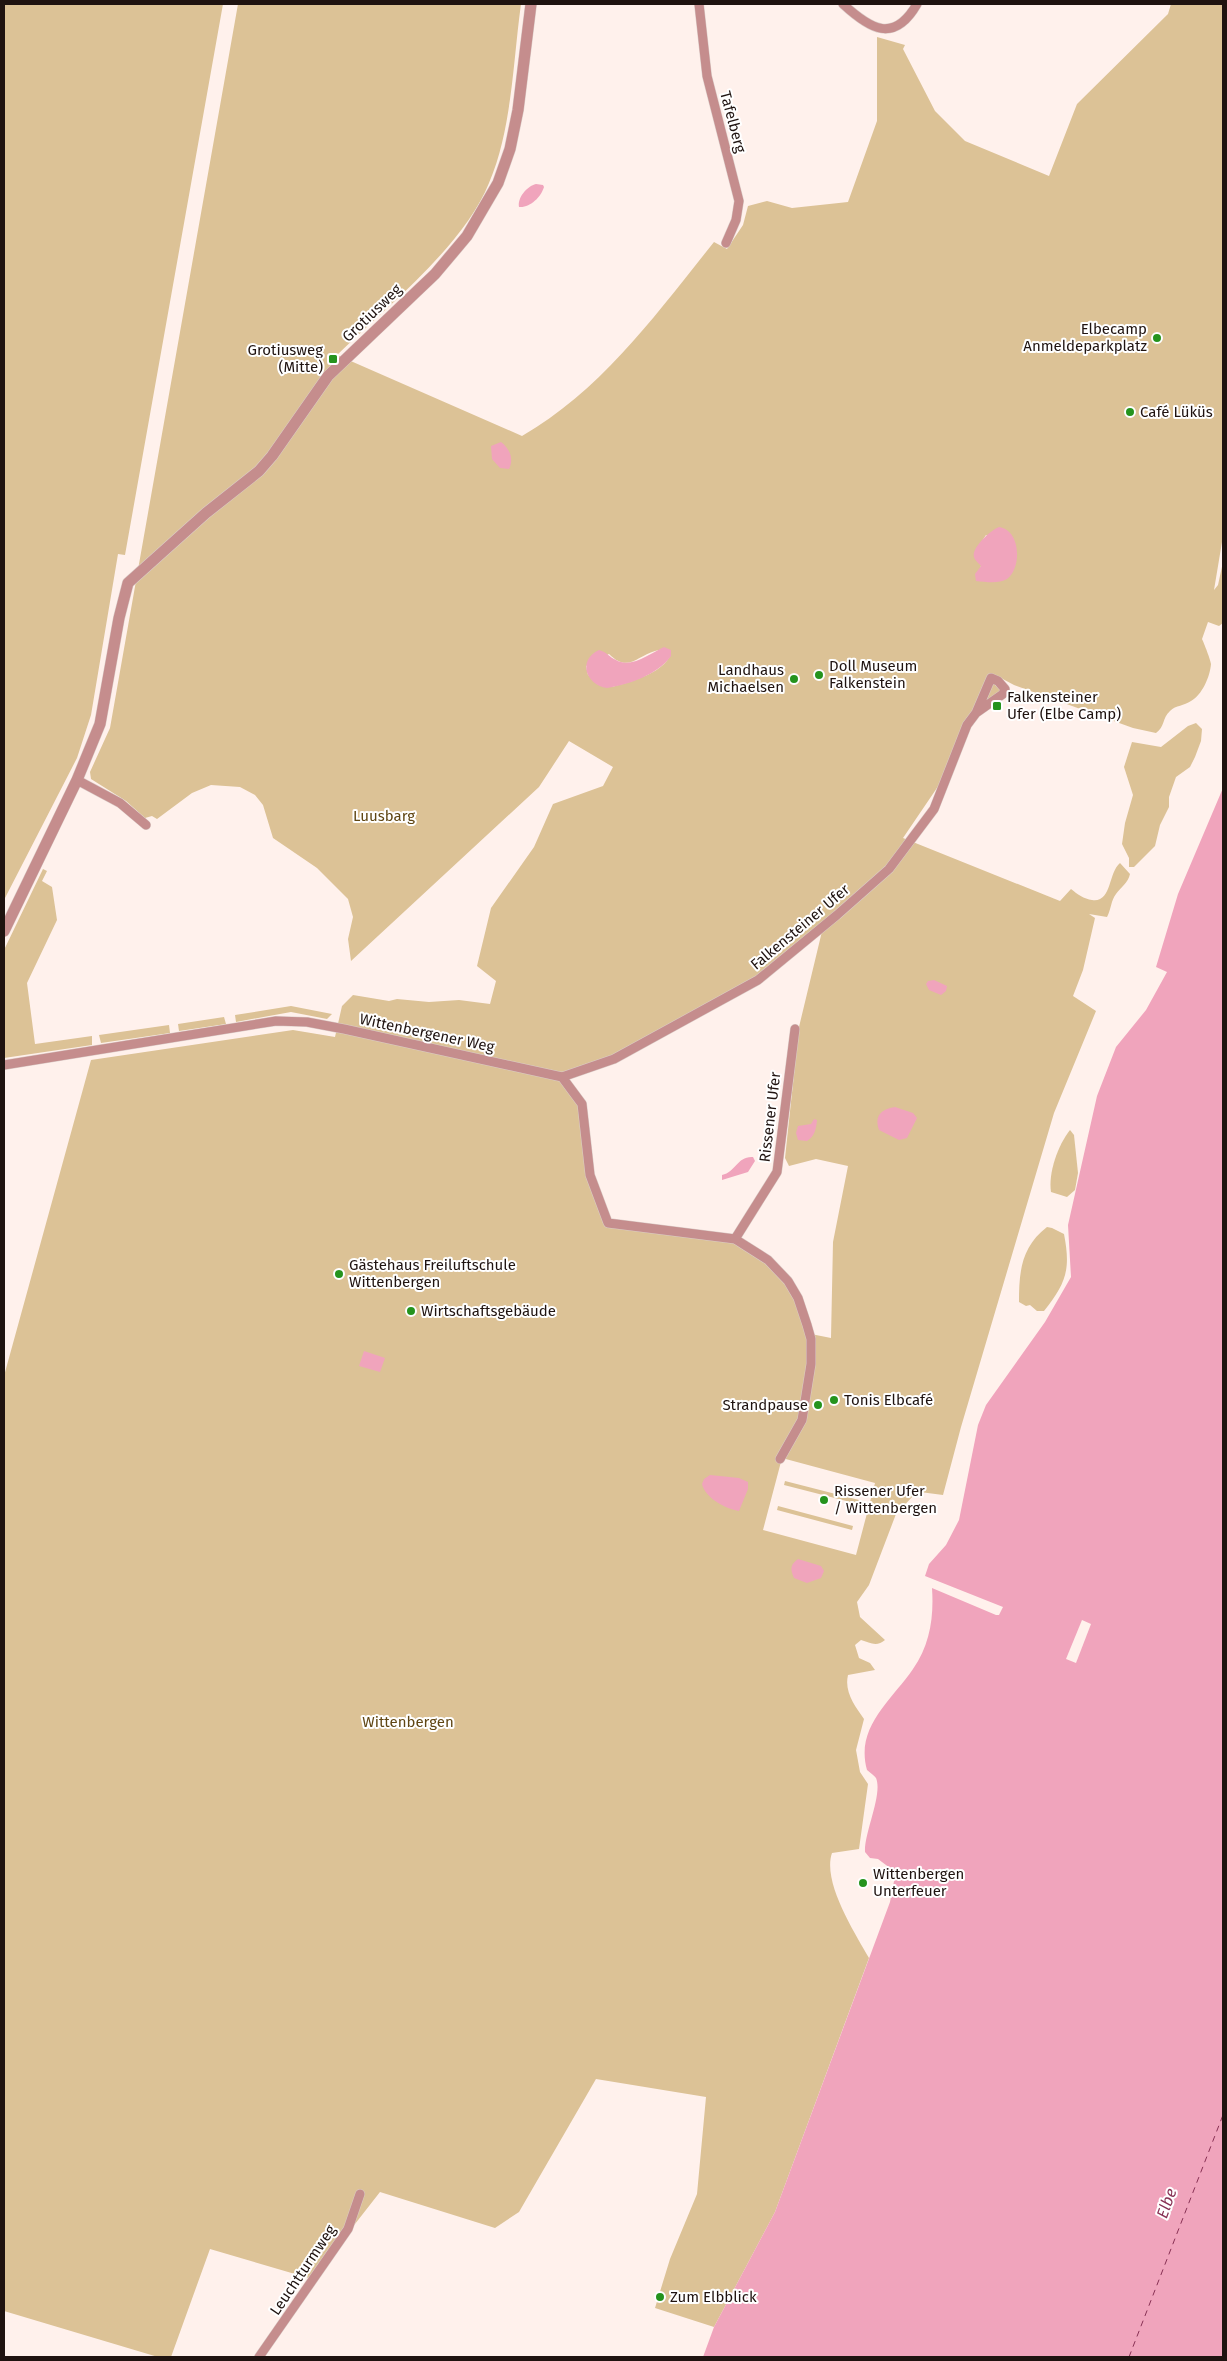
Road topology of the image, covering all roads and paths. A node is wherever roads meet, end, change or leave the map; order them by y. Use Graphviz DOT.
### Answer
graph roads {
  1 [pos="531,4"];
  2 [pos="699,4"];
  3 [pos="843,4"];
  4 [pos="917,4"];
  5 [pos="726,243"];
  6 [pos="976,713"];
  7 [pos="77,780"];
  8 [pos="146,825"];
  9 [pos="4,931"];
  10 [pos="795,1030"];
  11 [pos="4,1065"];
  12 [pos="562,1077"];
  13 [pos="735,1238"];
  14 [pos="780,1459"];
  15 [pos="360,2194"];
  16 [pos="259,2357"];
  1 -- 7 [label="street, Grotiusweg"];
  2 -- 5 [label="street, Tafelberg"];
  3 -- 4 [label="street"];
  6 -- 12 [label="street, Falkensteiner Ufer"];
  7 -- 8 [label="street"];
  7 -- 9 [label="street"];
  10 -- 13 [label="street, Rissener Ufer"];
  11 -- 12 [label="street, Wittenbergener Weg"];
  12 -- 13 [label="street"];
  13 -- 14 [label="street"];
  15 -- 16 [label="street, Leuchtturmweg"];
}
